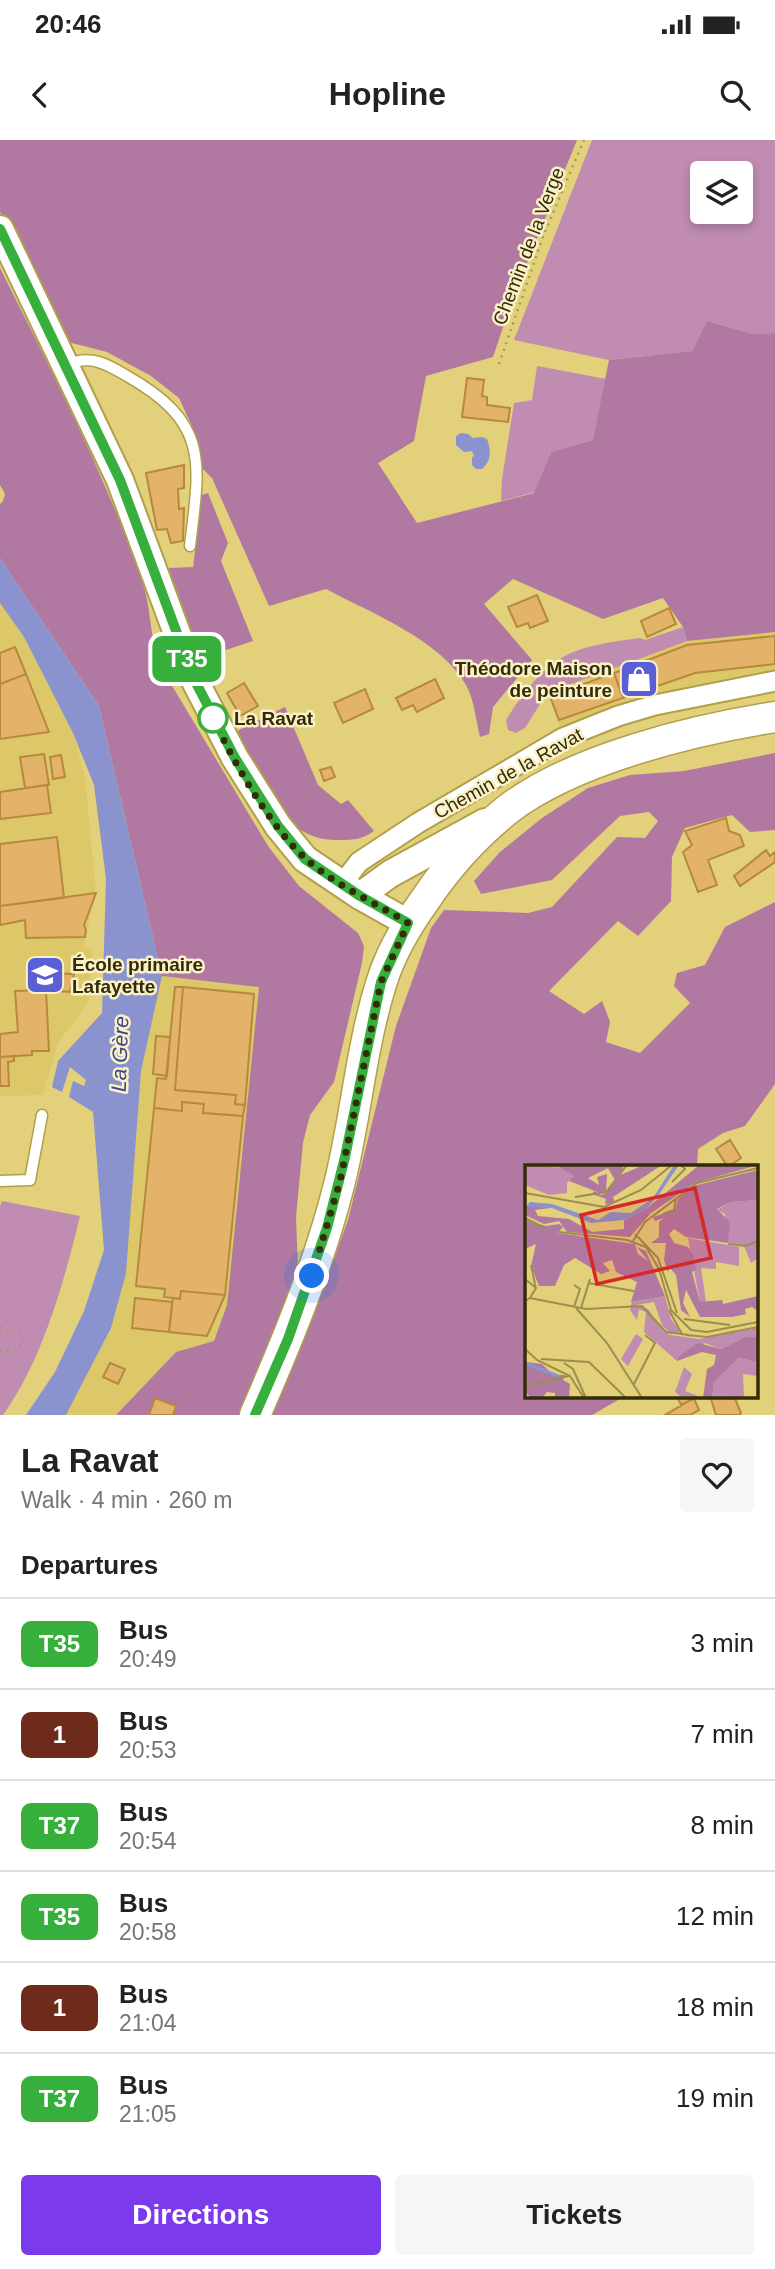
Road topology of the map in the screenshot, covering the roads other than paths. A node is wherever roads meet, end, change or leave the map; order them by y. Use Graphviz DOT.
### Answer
graph roads {
  1 [pos="0,229"];
  2 [pos="66,366"];
  3 [pos="190,546"];
  4 [pos="775,681"];
  5 [pos="775,717"];
  6 [pos="508,810"];
  7 [pos="351,890"];
  8 [pos="408,923"];
  9 [pos="42,1115"];
  10 [pos="0,1181"];
  11 [pos="255,1415"];
  1 -- 2 [label="street"];
  2 -- 3 [label="lane"];
  2 -- 7 [label="street"];
  4 -- 7 [label="street, Chemin de la Ravat"];
  5 -- 6 [label="main road"];
  6 -- 7 [label="street"];
  6 -- 8 [label="main road"];
  7 -- 8 [label="street"];
  8 -- 11 [label="main road"];
  9 -- 10 [label="lane"];
}
